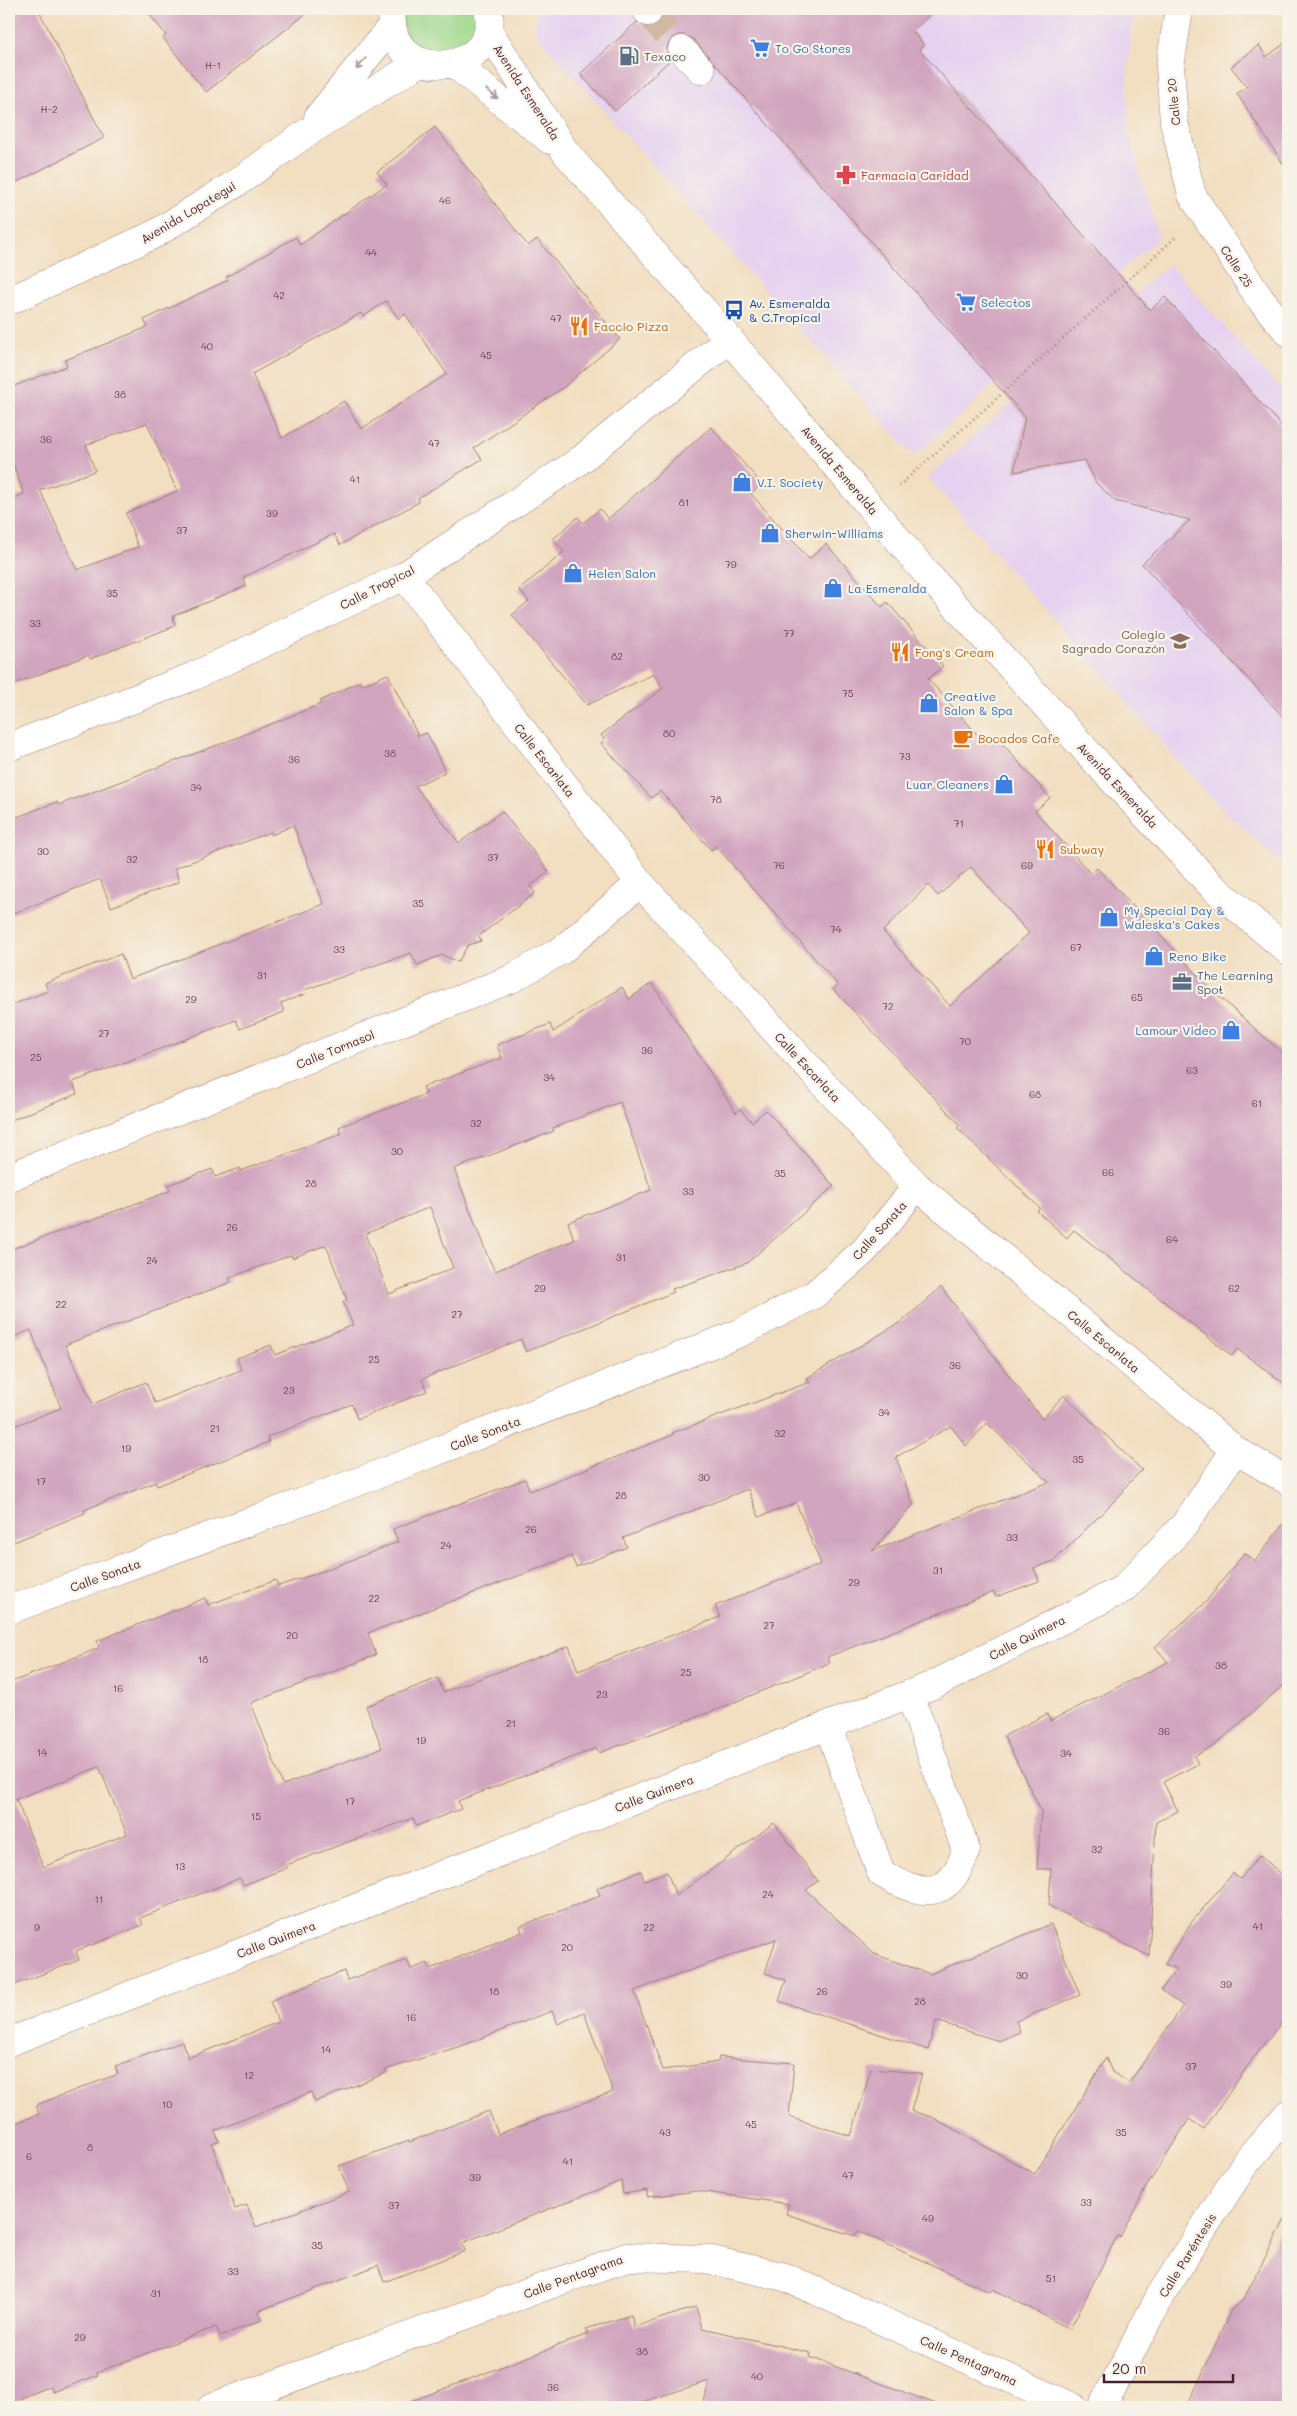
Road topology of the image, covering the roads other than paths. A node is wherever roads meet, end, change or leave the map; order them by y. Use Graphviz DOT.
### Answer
graph roads {
  1 [pos="1179,9"];
  2 [pos="391,14"];
  3 [pos="489,15"];
  4 [pos="682,50"];
  5 [pos="421,62"];
  6 [pos="454,64"];
  7 [pos="701,70"];
  8 [pos="305,134"];
  9 [pos="566,153"];
  10 [pos="1198,204"];
  11 [pos="9,301"];
  12 [pos="1288,332"];
  13 [pos="729,339"];
  14 [pos="404,576"];
  15 [pos="9,747"];
  16 [pos="640,883"];
  17 [pos="1288,951"];
  18 [pos="9,1176"];
  19 [pos="917,1186"];
  20 [pos="1234,1450"];
  21 [pos="1288,1481"];
  22 [pos="9,1610"];
  23 [pos="910,1695"];
  24 [pos="828,1725"];
  25 [pos="9,2042"];
  26 [pos="1288,2114"];
  27 [pos="212,2407"];
  28 [pos="1073,2407"];
  29 [pos="1102,2407"];
  1 -- 10 [label="street, Calle 20"];
  2 -- 5 [label="street"];
  2 -- 8 [label="street, Avenida Lopategui, one-way"];
  3 -- 6 [label="street"];
  3 -- 9 [label="street, Avenida Esmeralda"];
  4 -- 7 [label="street"];
  5 -- 6 [label="street"];
  5 -- 8 [label="street, Avenida Lopategui"];
  6 -- 9 [label="street, Avenida Esmeralda, one-way"];
  8 -- 11 [label="street, Avenida Lopategui"];
  9 -- 13 [label="street, Avenida Esmeralda"];
  10 -- 12 [label="street, Calle 25"];
  13 -- 14 [label="street, Calle Tropical"];
  13 -- 17 [label="street, Avenida Esmeralda"];
  14 -- 15 [label="street, Calle Tropical"];
  14 -- 16 [label="street, Calle Escarlata"];
  16 -- 18 [label="street, Calle Tornasol"];
  16 -- 19 [label="street, Calle Escarlata"];
  19 -- 20 [label="street, Calle Escarlata"];
  19 -- 22 [label="street, Calle Sonata"];
  20 -- 21 [label="street, Calle Escarlata"];
  20 -- 23 [label="street, Calle Quimera"];
  23 -- 24 [label="street, Calle Quimera"];
  23 -- 24 [label="street"];
  24 -- 25 [label="street, Calle Quimera"];
  26 -- 29 [label="street, Calle Paréntesis"];
  27 -- 28 [label="street, Calle Pentagrama"];
}
